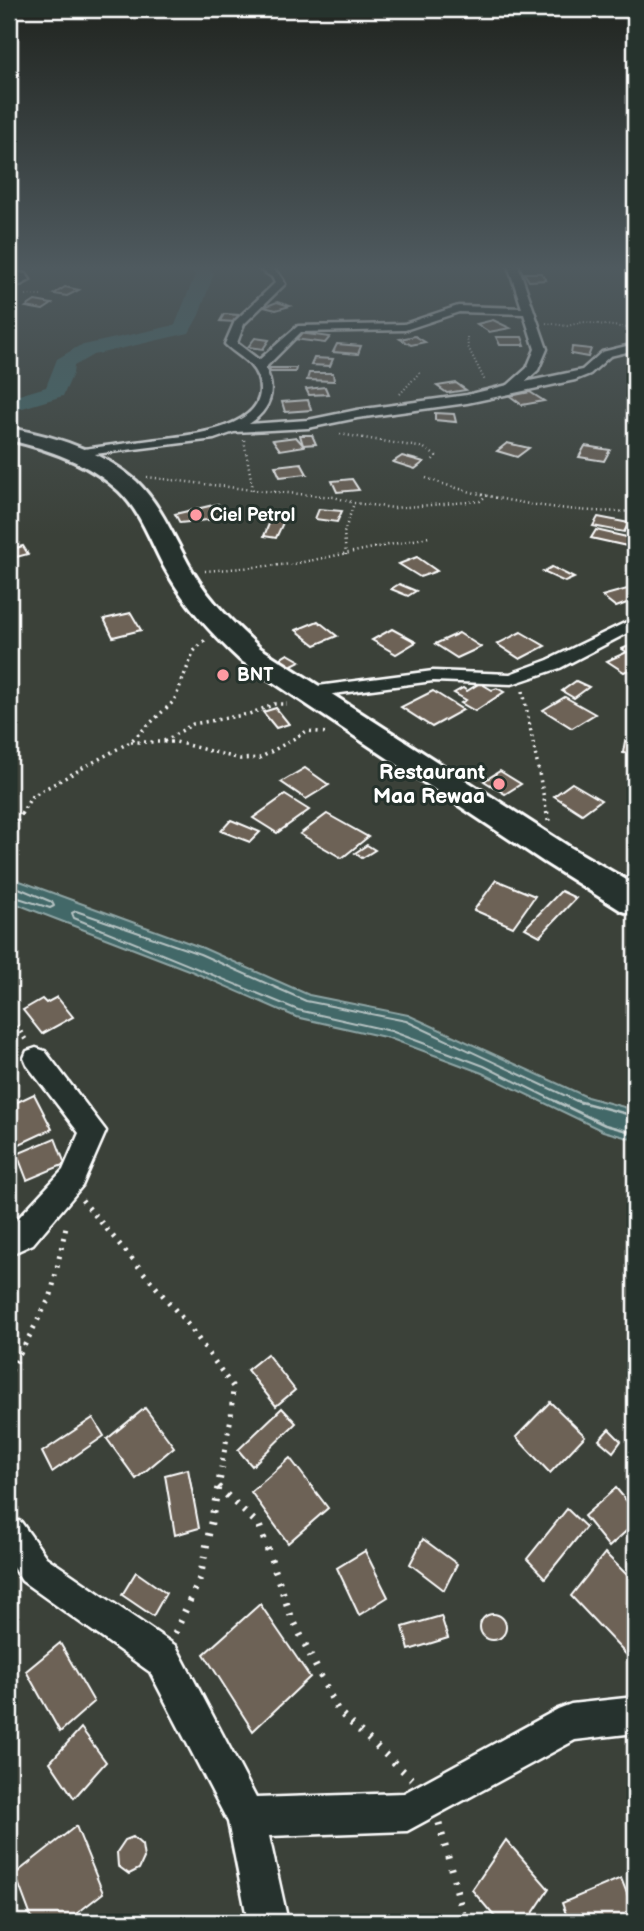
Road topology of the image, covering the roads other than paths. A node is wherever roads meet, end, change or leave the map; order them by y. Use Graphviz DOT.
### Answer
graph roads {
  1 [pos="245,355"];
  2 [pos="271,355"];
  3 [pos="538,355"];
  4 [pos="605,355"];
  5 [pos="259,367"];
  6 [pos="510,388"];
  7 [pos="239,429"];
  8 [pos="9,434"];
  9 [pos="76,454"];
  10 [pos="635,623"];
  11 [pos="310,692"];
  12 [pos="635,902"];
  13 [pos="36,1058"];
  14 [pos="9,1242"];
  15 [pos="9,1534"];
  16 [pos="635,1715"];
  17 [pos="246,1818"];
  18 [pos="268,1922"];
  1 -- 5 [label="street"];
  2 -- 5 [label="street"];
  3 -- 6 [label="street"];
  4 -- 6 [label="street"];
  5 -- 7 [label="street"];
  6 -- 7 [label="street"];
  7 -- 9 [label="street"];
  8 -- 9 [label="highway"];
  9 -- 11 [label="highway"];
  10 -- 11 [label="street"];
  11 -- 12 [label="highway"];
  13 -- 14 [label="street"];
  15 -- 17 [label="street"];
  16 -- 17 [label="street"];
  17 -- 18 [label="street"];
}
